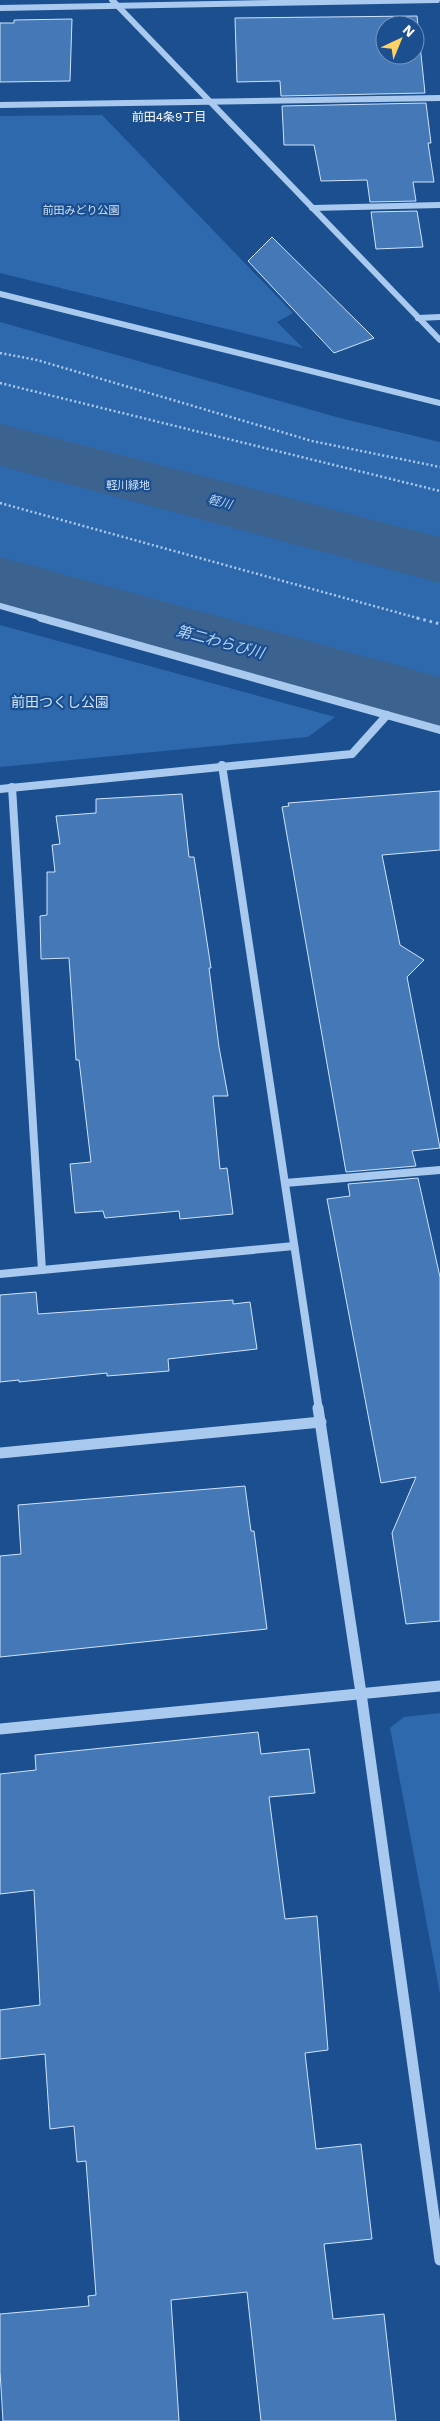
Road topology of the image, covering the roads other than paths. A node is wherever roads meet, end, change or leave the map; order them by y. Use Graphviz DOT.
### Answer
graph roads {
  1 [pos="112,0"];
  2 [pos="438,0"];
  3 [pos="117,6"];
  4 [pos="0,8"];
  5 [pos="440,98"];
  6 [pos="209,101"];
  7 [pos="0,105"];
  8 [pos="440,205"];
  9 [pos="312,208"];
  10 [pos="0,294"];
  11 [pos="440,317"];
  12 [pos="418,318"];
  13 [pos="440,340"];
  14 [pos="440,403"];
  15 [pos="0,606"];
  16 [pos="387,715"];
  17 [pos="440,730"];
  18 [pos="222,766"];
  19 [pos="12,787"];
  20 [pos="0,789"];
  21 [pos="440,1170"];
  22 [pos="284,1182"];
  23 [pos="294,1246"];
  24 [pos="42,1270"];
  25 [pos="0,1274"];
  26 [pos="321,1422"];
  27 [pos="0,1453"];
  28 [pos="440,1686"];
  29 [pos="361,1693"];
  30 [pos="0,1729"];
  31 [pos="440,2260"];
  1 -- 3 [label="street"];
  2 -- 3 [label="street"];
  3 -- 4 [label="street"];
  3 -- 6 [label="street"];
  5 -- 6 [label="street"];
  6 -- 7 [label="street"];
  6 -- 9 [label="street"];
  8 -- 9 [label="street"];
  9 -- 12 [label="street"];
  10 -- 14 [label="street"];
  11 -- 12 [label="street"];
  12 -- 13 [label="street"];
  15 -- 16 [label="street"];
  16 -- 17 [label="street"];
  16 -- 18 [label="street"];
  18 -- 19 [label="street"];
  18 -- 22 [label="street"];
  19 -- 20 [label="street"];
  19 -- 24 [label="street"];
  21 -- 22 [label="street"];
  22 -- 23 [label="street"];
  23 -- 24 [label="street"];
  23 -- 26 [label="street"];
  24 -- 25 [label="street"];
  26 -- 27 [label="street"];
  26 -- 29 [label="street"];
  28 -- 29 [label="street"];
  29 -- 30 [label="street"];
  29 -- 31 [label="street"];
}
